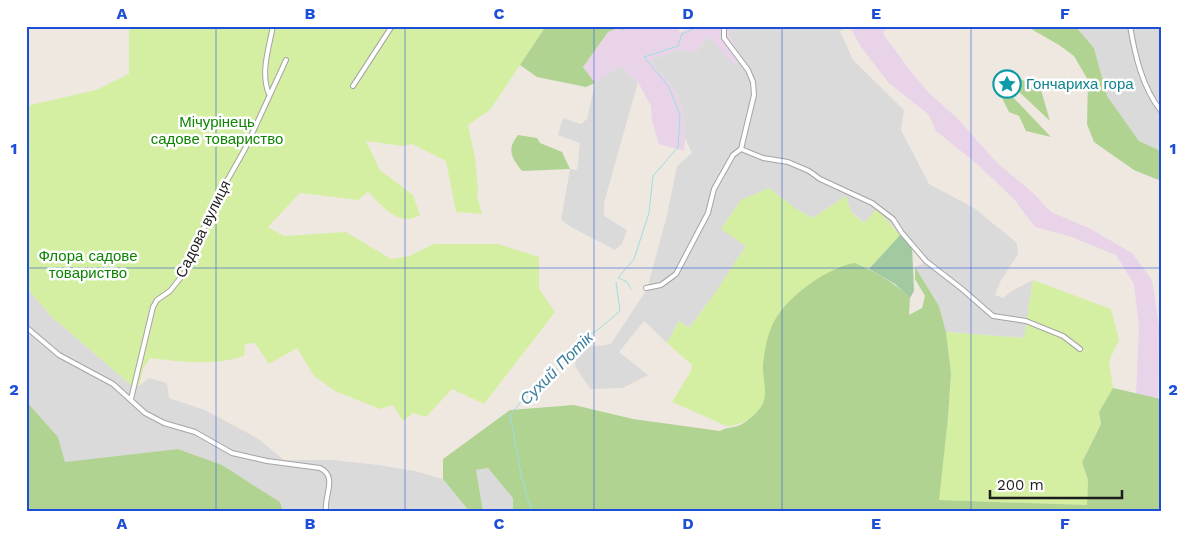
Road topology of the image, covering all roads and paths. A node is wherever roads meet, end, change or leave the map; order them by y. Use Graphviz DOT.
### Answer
graph roads {
  1 [pos="273,26"];
  2 [pos="392,26"];
  3 [pos="724,26"];
  4 [pos="1130,26"];
  5 [pos="286,60"];
  6 [pos="354,86"];
  7 [pos="269,94"];
  8 [pos="1161,111"];
  9 [pos="741,149"];
  10 [pos="646,288"];
  11 [pos="26,327"];
  12 [pos="1080,349"];
  13 [pos="132,399"];
  14 [pos="326,511"];
  1 -- 7 [label="street"];
  2 -- 6 [label="street"];
  3 -- 9 [label="street"];
  4 -- 8 [label="street"];
  5 -- 7 [label="street, Садова вулиця"];
  7 -- 13 [label="street, Садова вулиця"];
  9 -- 10 [label="street"];
  9 -- 12 [label="street"];
  11 -- 13 [label="street"];
  13 -- 14 [label="street"];
}
